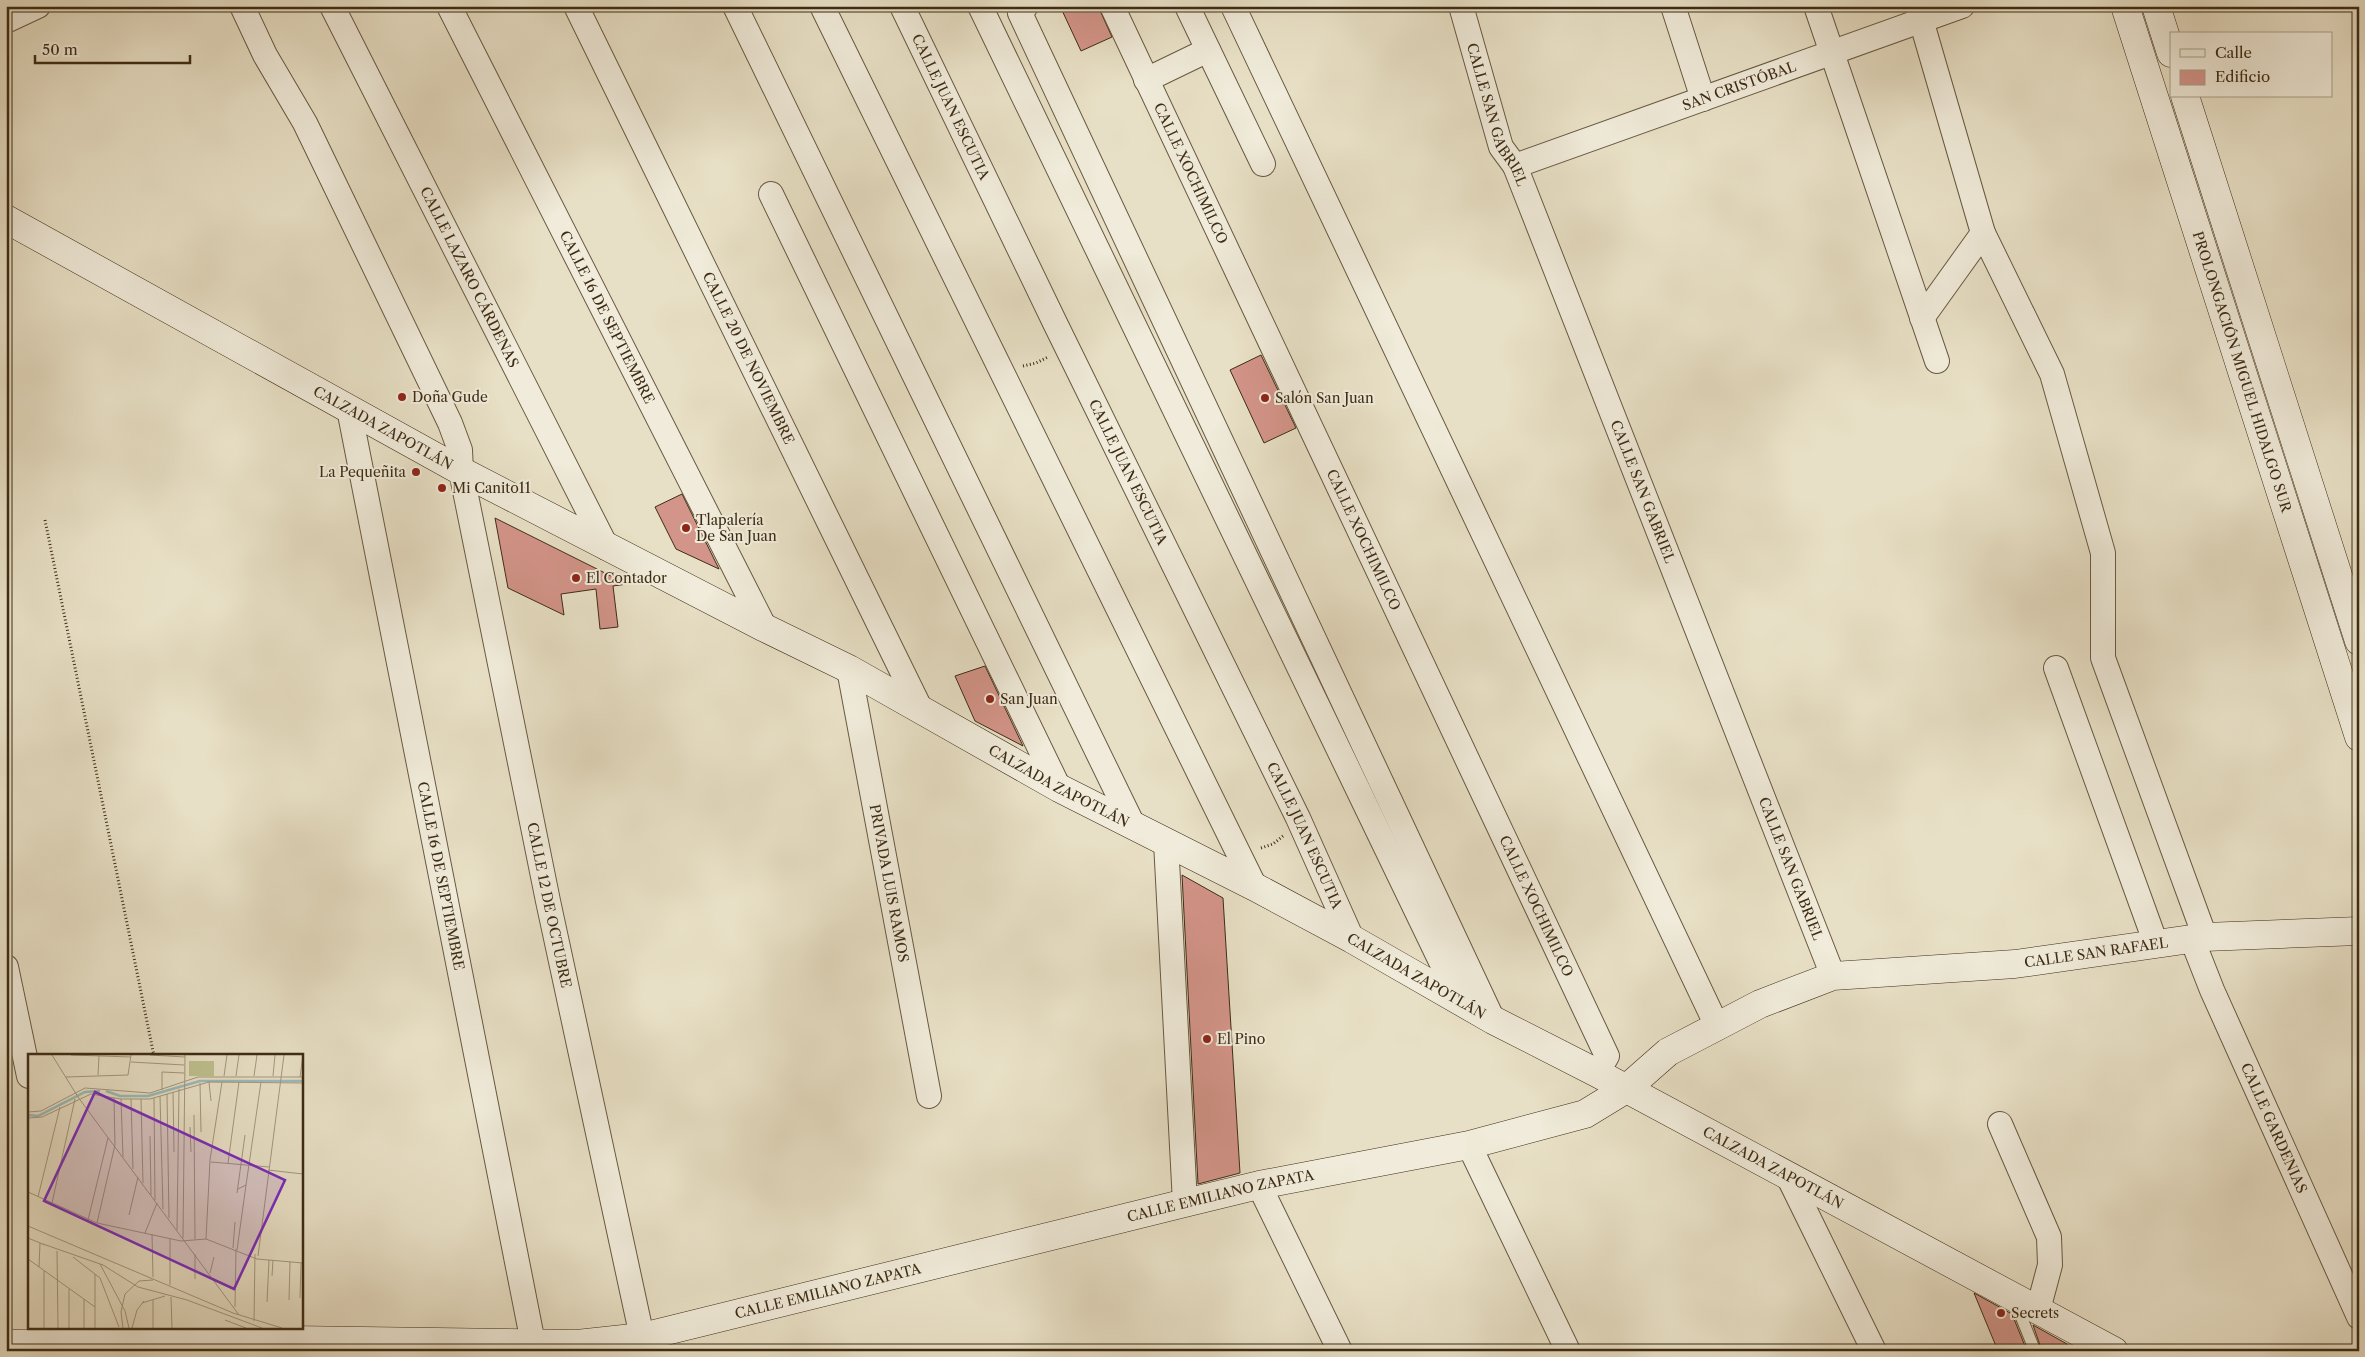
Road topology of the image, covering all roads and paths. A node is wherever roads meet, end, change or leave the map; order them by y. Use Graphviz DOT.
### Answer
graph roads {
  1 [pos="38,6"];
  2 [pos="242,6"];
  3 [pos="332,6"];
  4 [pos="449,6"];
  5 [pos="576,6"];
  6 [pos="734,6"];
  7 [pos="822,6"];
  8 [pos="902,6"];
  9 [pos="980,6"];
  10 [pos="1026,6"];
  11 [pos="1112,6"];
  12 [pos="1187,6"];
  13 [pos="1233,6"];
  14 [pos="1461,6"];
  15 [pos="1673,6"];
  16 [pos="1816,6"];
  17 [pos="1962,6"];
  18 [pos="2125,6"];
  19 [pos="2156,6"];
  20 [pos="1919,13"];
  21 [pos="6,21"];
  22 [pos="1208,50"];
  23 [pos="2170,50"];
  24 [pos="1831,53"];
  25 [pos="1146,80"];
  26 [pos="1703,98"];
  27 [pos="2186,98"];
  28 [pos="1263,164"];
  29 [pos="1515,166"];
  30 [pos="771,194"];
  31 [pos="6,218"];
  32 [pos="1984,233"];
  33 [pos="1922,318"];
  34 [pos="1055,324"];
  35 [pos="996,359"];
  36 [pos="1937,361"];
  37 [pos="349,409"];
  38 [pos="462,471"];
  39 [pos="45,520"];
  40 [pos="607,548"];
  41 [pos="764,628"];
  42 [pos="2359,641"];
  43 [pos="2056,668"];
  44 [pos="849,669"];
  45 [pos="921,710"];
  46 [pos="2359,737"];
  47 [pos="1059,788"];
  48 [pos="1298,818"];
  49 [pos="1133,825"];
  50 [pos="1166,842"];
  51 [pos="1236,847"];
  52 [pos="1255,887"];
  53 [pos="2359,931"];
  54 [pos="2198,938"];
  55 [pos="1352,939"];
  56 [pos="2156,944"];
  57 [pos="6,967"];
  58 [pos="1833,976"];
  59 [pos="1460,1001"];
  60 [pos="1493,1020"];
  61 [pos="1717,1026"];
  62 [pos="154,1054"];
  63 [pos="28,1071"];
  64 [pos="1597,1073"];
  65 [pos="1626,1090"];
  66 [pos="929,1096"];
  67 [pos="2000,1124"];
  68 [pos="1469,1146"];
  69 [pos="1788,1176"];
  70 [pos="1258,1186"];
  71 [pos="1185,1203"];
  72 [pos="2013,1297"];
  73 [pos="2038,1310"];
  74 [pos="2359,1317"];
  75 [pos="82,1336"];
  76 [pos="642,1337"];
  77 [pos="533,1343"];
  78 [pos="6,1344"];
  79 [pos="1340,1351"];
  80 [pos="1568,1351"];
  81 [pos="1874,1351"];
  82 [pos="2035,1351"];
  83 [pos="2114,1351"];
  1 -- 21 [label="street"];
  2 -- 38 [label="street, CALLE 12 DE OCTUBRE"];
  3 -- 40 [label="street, CALLE LAZARO CÁRDENAS"];
  4 -- 41 [label="street, CALLE 16 DE SEPTIEMBRE"];
  5 -- 45 [label="street, CALLE 20 DE NOVIEMBRE"];
  6 -- 49 [label="street"];
  7 -- 35 [label="street"];
  8 -- 34 [label="street, CALLE JUAN ESCUTIA"];
  9 -- 59 [label="street"];
  10 -- 60 [label="street"];
  11 -- 25 [label="street, CALLE XOCHIMILCO"];
  12 -- 22 [label="street"];
  13 -- 61 [label="street"];
  14 -- 29 [label="street, CALLE SAN GABRIEL"];
  15 -- 26 [label="street"];
  16 -- 24 [label="street"];
  17 -- 20 [label="street, SAN CRISTÓBAL"];
  18 -- 46 [label="street, PROLONGACIÓN MIGUEL HIDALGO SUR"];
  19 -- 23 [label="street"];
  20 -- 24 [label="street, SAN CRISTÓBAL"];
  20 -- 32 [label="street, CALLE GARDENIAS"];
  22 -- 25 [label="street"];
  22 -- 28 [label="street"];
  24 -- 26 [label="street, SAN CRISTÓBAL"];
  24 -- 33 [label="street"];
  25 -- 64 [label="street, CALLE XOCHIMILCO"];
  26 -- 29 [label="street, SAN CRISTÓBAL"];
  27 -- 42 [label="street, PROLONGACIÓN MIGUEL HIDALGO SUR"];
  29 -- 58 [label="street, CALLE SAN GABRIEL"];
  30 -- 47 [label="street"];
  31 -- 37 [label="street, CALZADA ZAPOTLÁN"];
  32 -- 33 [label="street"];
  32 -- 54 [label="street, CALLE GARDENIAS"];
  33 -- 36 [label="street"];
  34 -- 35 [label="path"];
  34 -- 48 [label="street, CALLE JUAN ESCUTIA"];
  35 -- 51 [label="street"];
  37 -- 38 [label="street, CALZADA ZAPOTLÁN"];
  37 -- 77 [label="street, CALLE 16 DE SEPTIEMBRE"];
  38 -- 40 [label="street, CALZADA ZAPOTLÁN"];
  38 -- 76 [label="street, CALLE 12 DE OCTUBRE"];
  39 -- 62 [label="path"];
  40 -- 41 [label="street, CALZADA ZAPOTLÁN"];
  41 -- 44 [label="street, CALZADA ZAPOTLÁN"];
  43 -- 56 [label="street"];
  44 -- 45 [label="street, CALZADA ZAPOTLÁN"];
  44 -- 66 [label="street, PRIVADA LUIS RAMOS"];
  45 -- 47 [label="street, CALZADA ZAPOTLÁN"];
  47 -- 49 [label="street, CALZADA ZAPOTLÁN"];
  48 -- 51 [label="path"];
  48 -- 55 [label="street, CALLE JUAN ESCUTIA"];
  49 -- 50 [label="street, CALZADA ZAPOTLÁN"];
  50 -- 52 [label="street, CALZADA ZAPOTLÁN"];
  50 -- 71 [label="street"];
  51 -- 52 [label="street"];
  52 -- 55 [label="street, CALZADA ZAPOTLÁN"];
  53 -- 54 [label="street, CALLE SAN RAFAEL"];
  54 -- 56 [label="street, CALLE SAN RAFAEL"];
  54 -- 74 [label="street, CALLE GARDENIAS"];
  55 -- 59 [label="street, CALZADA ZAPOTLÁN"];
  56 -- 58 [label="street, CALLE SAN RAFAEL"];
  57 -- 63 [label="street"];
  58 -- 61 [label="street, CALLE SAN RAFAEL"];
  59 -- 60 [label="street, CALZADA ZAPOTLÁN"];
  60 -- 64 [label="street, CALZADA ZAPOTLÁN"];
  61 -- 65 [label="street, CALLE EMILIANO ZAPATA"];
  64 -- 65 [label="street, CALZADA ZAPOTLÁN"];
  65 -- 68 [label="street, CALLE EMILIANO ZAPATA"];
  65 -- 69 [label="street, CALZADA ZAPOTLÁN"];
  67 -- 73 [label="street"];
  68 -- 70 [label="street, CALLE EMILIANO ZAPATA"];
  68 -- 80 [label="street"];
  69 -- 72 [label="street, CALZADA ZAPOTLÁN"];
  69 -- 81 [label="street"];
  70 -- 71 [label="street, CALLE EMILIANO ZAPATA"];
  70 -- 79 [label="street"];
  71 -- 76 [label="street, CALLE EMILIANO ZAPATA"];
  72 -- 73 [label="street, CALZADA ZAPOTLÁN"];
  72 -- 82 [label="lane"];
  73 -- 83 [label="street, CALZADA ZAPOTLÁN"];
  75 -- 77 [label="street, CALLE EMILIANO ZAPATA"];
  75 -- 78 [label="street, CALLE EMILIANO ZAPATA"];
  76 -- 77 [label="street, CALLE EMILIANO ZAPATA"];
}
